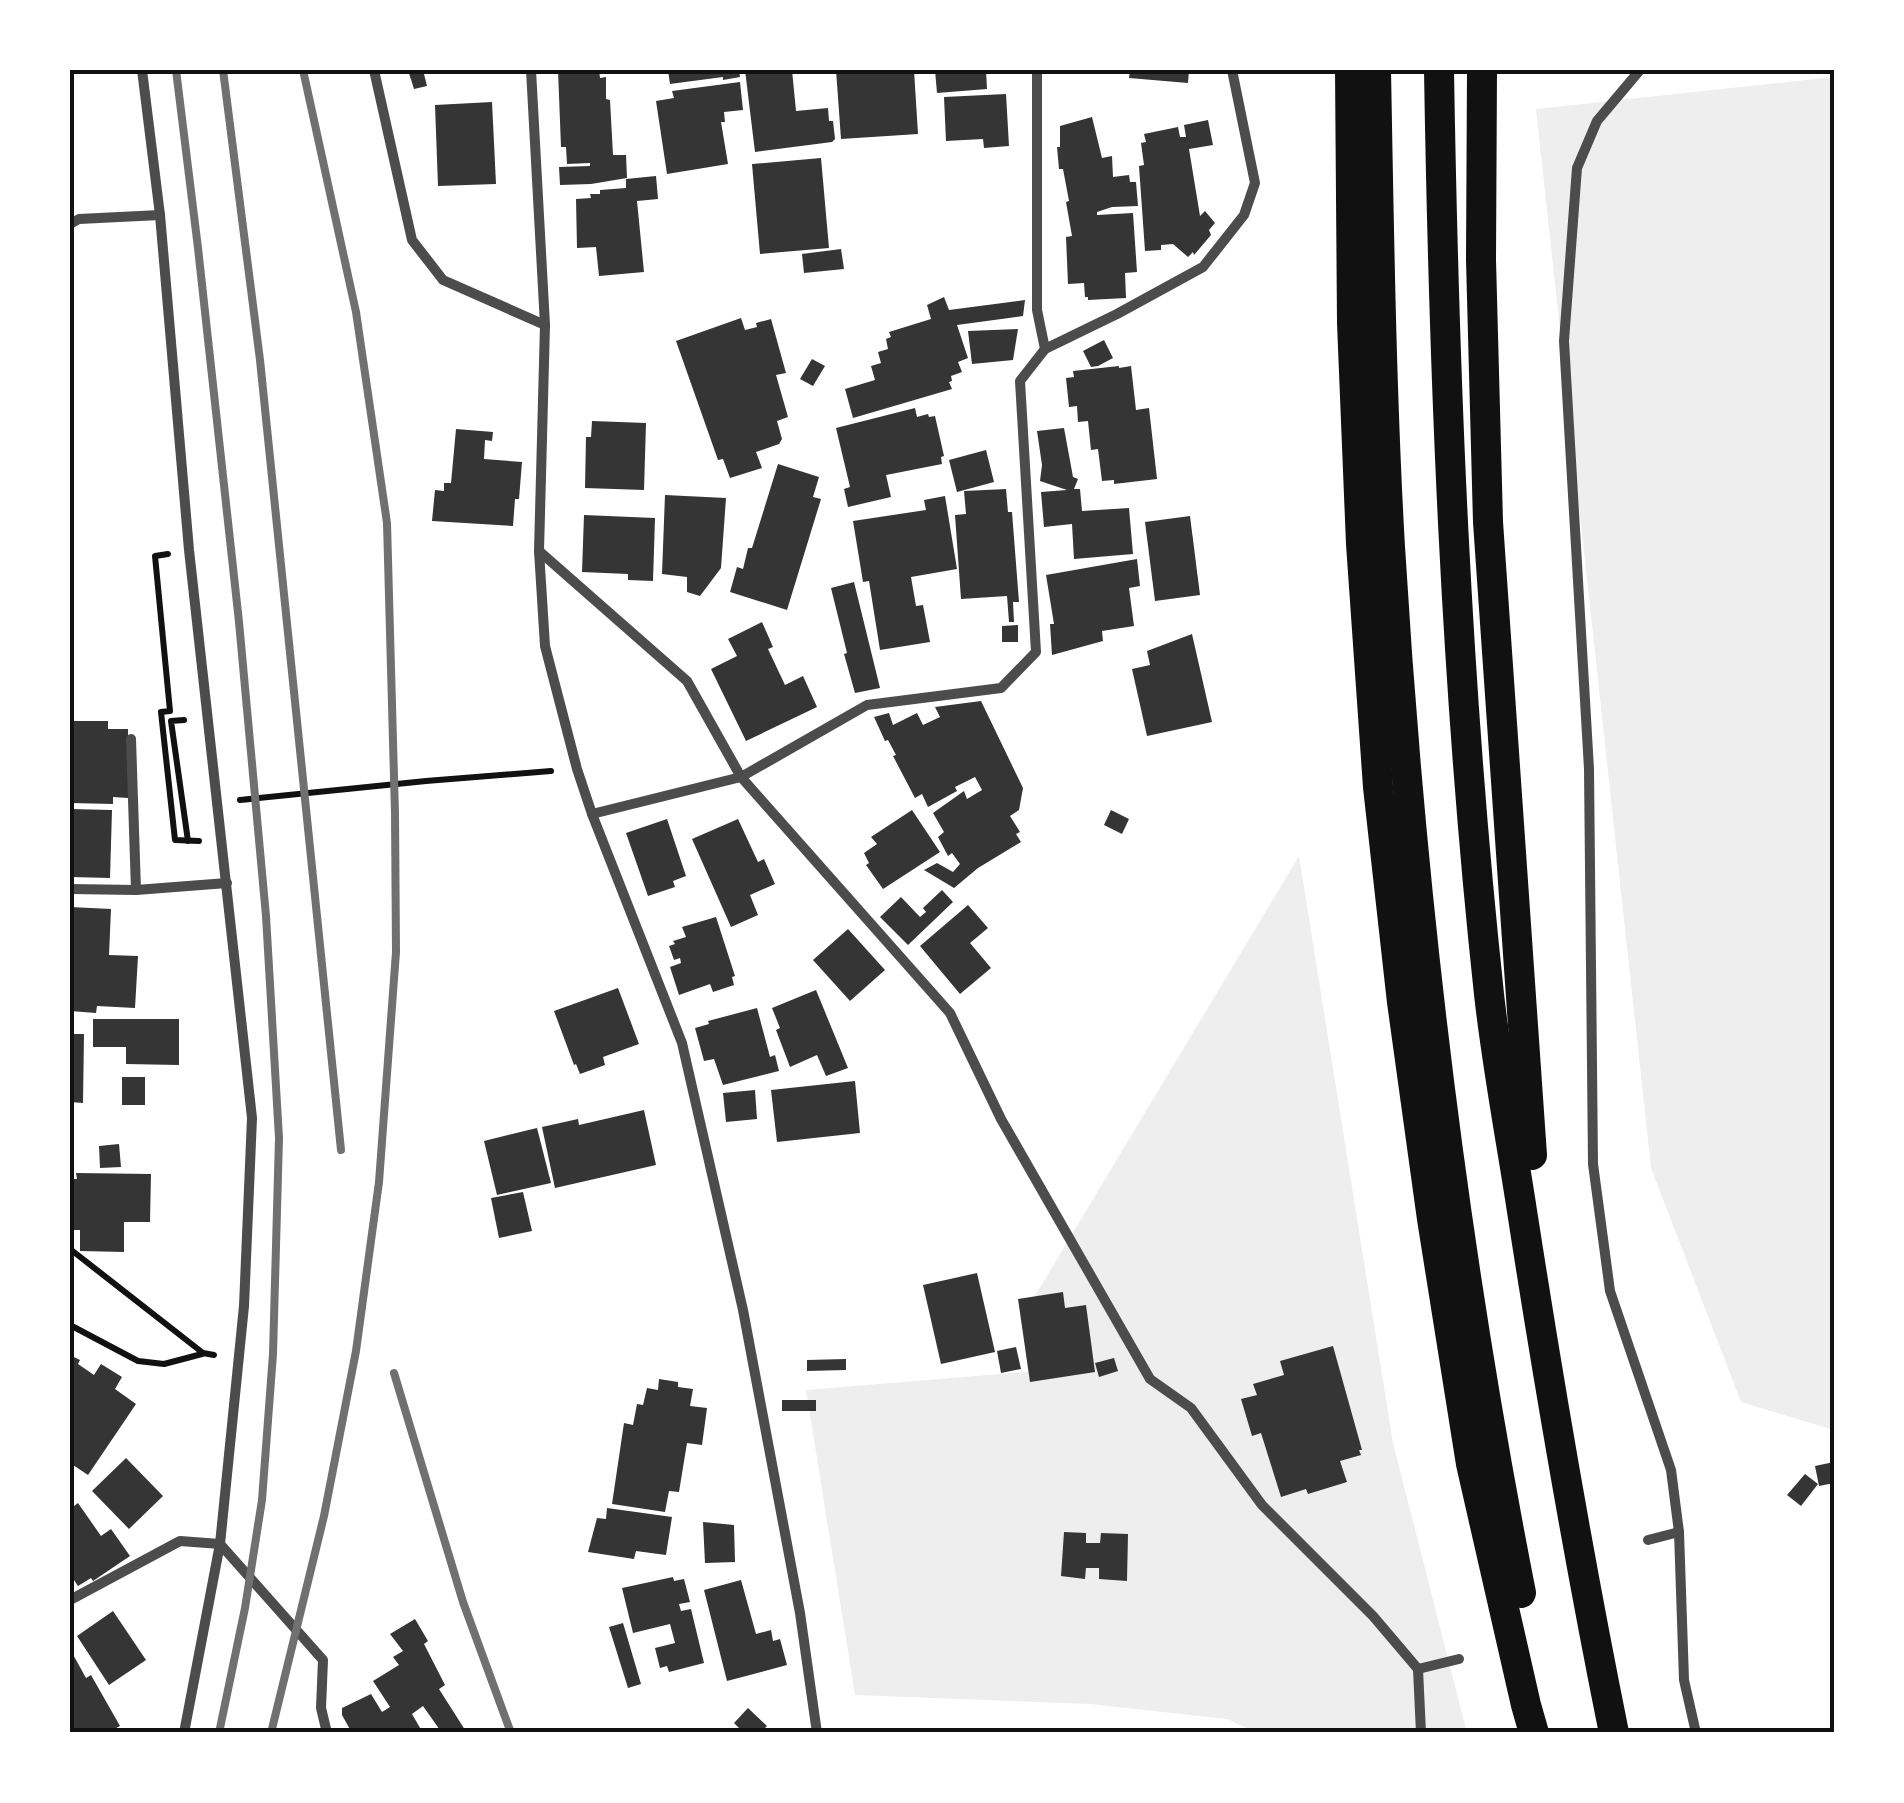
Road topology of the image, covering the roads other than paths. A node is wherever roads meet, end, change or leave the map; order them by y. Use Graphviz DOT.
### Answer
graph roads {
  1 [pos="142,70"];
  2 [pos="374,70"];
  3 [pos="531,70"];
  4 [pos="1037,70"];
  5 [pos="1232,70"];
  6 [pos="1350,70"];
  7 [pos="1376,70"];
  8 [pos="1438,70"];
  9 [pos="1482,70"];
  10 [pos="1640,70"];
  11 [pos="160,215"];
  12 [pos="70,224"];
  13 [pos="545,325"];
  14 [pos="1045,349"];
  15 [pos="538,551"];
  16 [pos="131,739"];
  17 [pos="741,777"];
  18 [pos="592,814"];
  19 [pos="227,883"];
  20 [pos="70,889"];
  21 [pos="136,890"];
  22 [pos="1546,1363"];
  23 [pos="1679,1532"];
  24 [pos="1648,1540"];
  25 [pos="220,1544"];
  26 [pos="70,1600"];
  27 [pos="1459,1659"];
  28 [pos="1418,1669"];
  29 [pos="184,1733"];
  30 [pos="327,1733"];
  31 [pos="817,1733"];
  32 [pos="1422,1733"];
  33 [pos="1534,1733"];
  34 [pos="1550,1733"];
  35 [pos="1614,1733"];
  36 [pos="1696,1733"];
  1 -- 11 [label="street"];
  2 -- 13 [label="street"];
  3 -- 13 [label="street"];
  4 -- 14 [label="street"];
  5 -- 14 [label="street"];
  6 -- 33 [label="highway"];
  7 -- 34 [label="highway"];
  8 -- 22 [label="highway"];
  9 -- 22 [label="highway"];
  10 -- 23 [label="street"];
  11 -- 12 [label="street"];
  11 -- 19 [label="street"];
  13 -- 15 [label="street"];
  14 -- 17 [label="street"];
  15 -- 17 [label="street"];
  15 -- 18 [label="street"];
  16 -- 21 [label="street"];
  17 -- 18 [label="street"];
  17 -- 28 [label="street"];
  18 -- 31 [label="street"];
  19 -- 21 [label="street"];
  19 -- 25 [label="street"];
  20 -- 21 [label="street"];
  22 -- 35 [label="highway"];
  23 -- 24 [label="street"];
  23 -- 36 [label="street"];
  25 -- 26 [label="street"];
  25 -- 29 [label="street"];
  25 -- 30 [label="street"];
  27 -- 28 [label="street"];
  28 -- 32 [label="street"];
}
